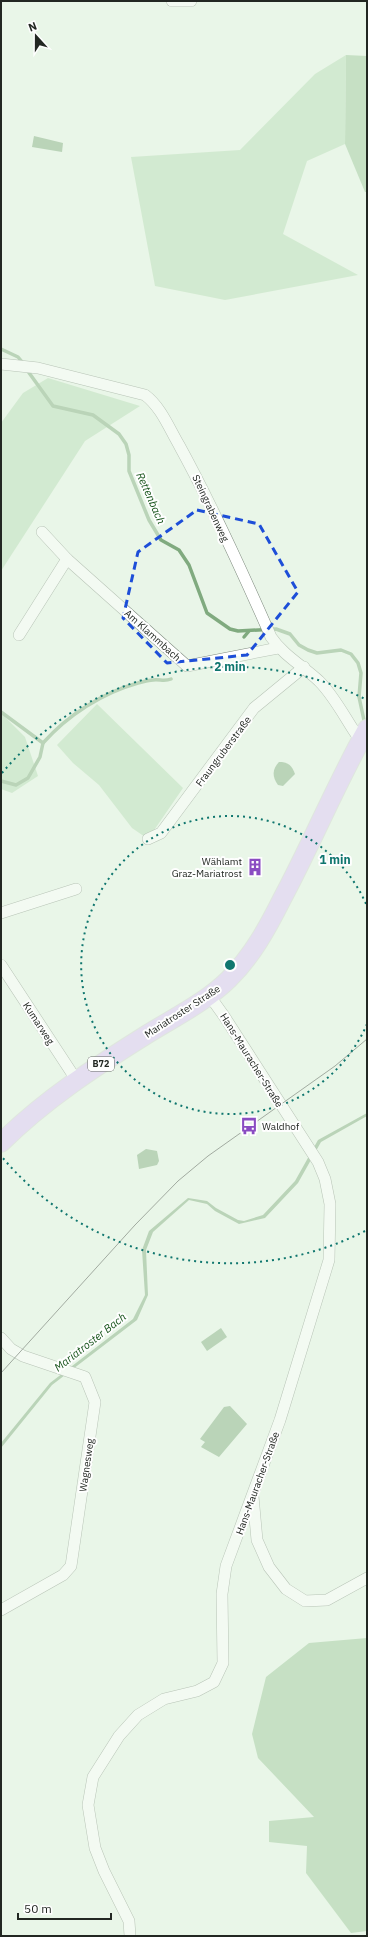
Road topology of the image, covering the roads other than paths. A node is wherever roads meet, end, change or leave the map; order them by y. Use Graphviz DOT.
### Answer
graph roads {
  1 [pos="172,1"];
  2 [pos="191,1"];
  3 [pos="1,364"];
  4 [pos="42,532"];
  5 [pos="67,559"];
  6 [pos="19,635"];
  7 [pos="278,648"];
  8 [pos="304,667"];
  9 [pos="365,732"];
  10 [pos="148,840"];
  11 [pos="76,888"];
  12 [pos="1,913"];
  13 [pos="1,965"];
  14 [pos="208,995"];
  15 [pos="77,1081"];
  16 [pos="1,1143"];
  17 [pos="1,1338"];
  18 [pos="253,1494"];
  19 [pos="367,1578"];
  20 [pos="1,1610"];
  21 [pos="130,1936"];
  1 -- 2 [label="street"];
  3 -- 7 [label="street, Steingrabenweg"];
  4 -- 5 [label="street, Am Klammbach"];
  5 -- 6 [label="street"];
  5 -- 7 [label="street, Am Klammbach"];
  7 -- 8 [label="street, Steingrabenweg"];
  8 -- 9 [label="street, Steingrabenweg"];
  8 -- 10 [label="street, Fraungruberstraße"];
  9 -- 14 [label="main road, Mariatroster Straße / B72"];
  11 -- 12 [label="street"];
  13 -- 15 [label="street, Kumarweg"];
  14 -- 15 [label="main road, Mariatroster Straße / B72"];
  14 -- 18 [label="street, Hans-Mauracher-Straße"];
  15 -- 16 [label="main road, Mariatroster Straße / B72"];
  17 -- 20 [label="street, Wagnesweg"];
  18 -- 19 [label="street"];
  18 -- 21 [label="street, Hans-Mauracher-Straße"];
}
